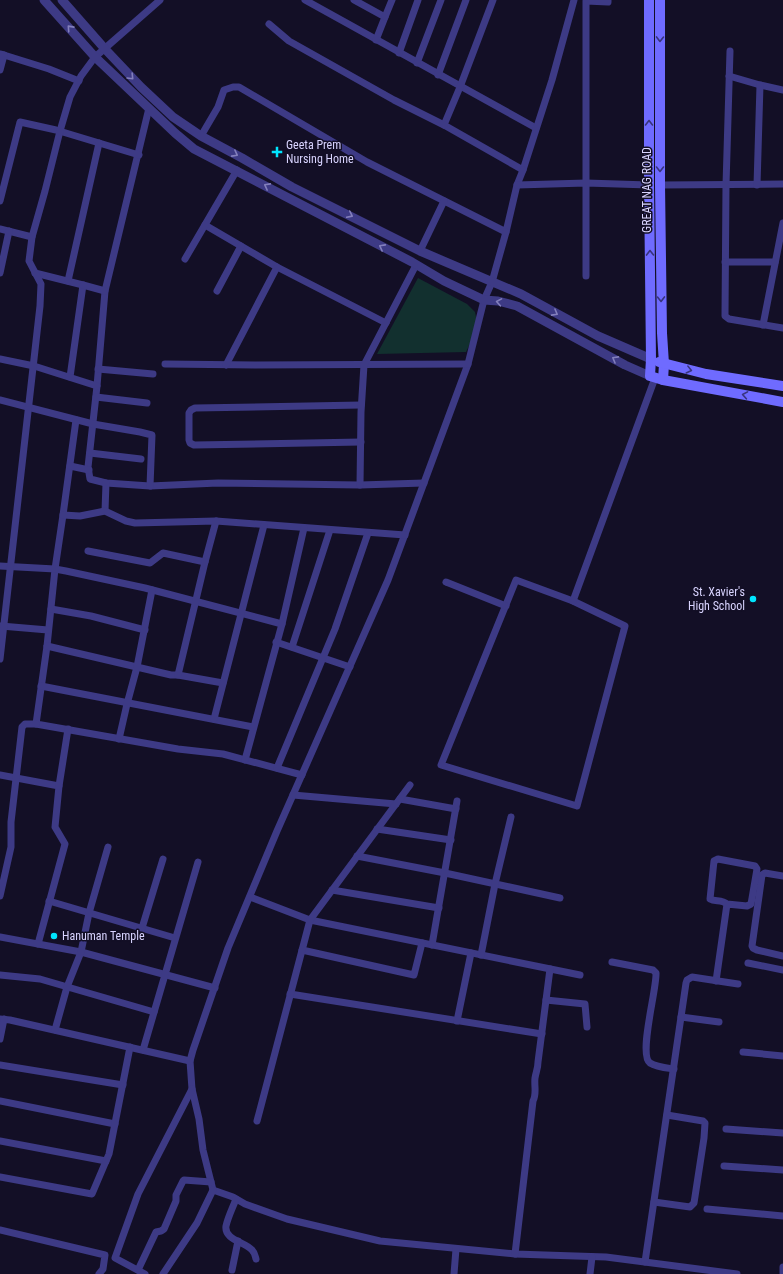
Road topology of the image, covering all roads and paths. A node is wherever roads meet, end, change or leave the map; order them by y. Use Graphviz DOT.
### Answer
graph roads {
  1 [pos="44,0"];
  2 [pos="62,0"];
  3 [pos="160,0"];
  4 [pos="305,0"];
  5 [pos="354,0"];
  6 [pos="392,0"];
  7 [pos="418,0"];
  8 [pos="441,0"];
  9 [pos="466,0"];
  10 [pos="493,0"];
  11 [pos="576,0"];
  12 [pos="608,0"];
  13 [pos="648,0"];
  14 [pos="660,0"];
  15 [pos="586,1"];
  16 [pos="385,17"];
  17 [pos="269,24"];
  18 [pos="376,40"];
  19 [pos="105,49"];
  20 [pos="730,51"];
  21 [pos="399,52"];
  22 [pos="2,55"];
  23 [pos="96,57"];
  24 [pos="417,63"];
  25 [pos="0,70"];
  26 [pos="438,75"];
  27 [pos="729,76"];
  28 [pos="79,81"];
  29 [pos="760,85"];
  30 [pos="460,87"];
  31 [pos="783,90"];
  32 [pos="149,108"];
  33 [pos="444,125"];
  34 [pos="536,128"];
  35 [pos="60,131"];
  36 [pos="201,136"];
  37 [pos="99,143"];
  38 [pos="139,155"];
  39 [pos="237,170"];
  40 [pos="523,170"];
  41 [pos="586,183"];
  42 [pos="783,184"];
  43 [pos="517,185"];
  44 [pos="649,185"];
  45 [pos="660,185"];
  46 [pos="726,185"];
  47 [pos="756,185"];
  48 [pos="0,201"];
  49 [pos="444,201"];
  50 [pos="783,223"];
  51 [pos="205,225"];
  52 [pos="0,229"];
  53 [pos="9,231"];
  54 [pos="506,232"];
  55 [pos="32,238"];
  56 [pos="241,246"];
  57 [pos="420,251"];
  58 [pos="185,259"];
  59 [pos="725,262"];
  60 [pos="775,262"];
  61 [pos="416,265"];
  62 [pos="277,267"];
  63 [pos="0,273"];
  64 [pos="35,273"];
  65 [pos="586,276"];
  66 [pos="68,281"];
  67 [pos="492,282"];
  68 [pos="83,285"];
  69 [pos="105,291"];
  70 [pos="217,291"];
  71 [pos="484,300"];
  72 [pos="386,323"];
  73 [pos="763,325"];
  74 [pos="783,328"];
  75 [pos="0,359"];
  76 [pos="651,359"];
  77 [pos="165,364"];
  78 [pos="364,364"];
  79 [pos="468,364"];
  80 [pos="664,364"];
  81 [pos="226,365"];
  82 [pos="34,366"];
  83 [pos="98,369"];
  84 [pos="152,374"];
  85 [pos="70,378"];
  86 [pos="656,378"];
  87 [pos="97,386"];
  88 [pos="783,386"];
  89 [pos="96,396"];
  90 [pos="0,400"];
  91 [pos="783,402"];
  92 [pos="147,403"];
  93 [pos="361,405"];
  94 [pos="29,407"];
  95 [pos="76,420"];
  96 [pos="93,424"];
  97 [pos="361,442"];
  98 [pos="90,453"];
  99 [pos="141,459"];
  100 [pos="70,466"];
  101 [pos="89,470"];
  102 [pos="106,483"];
  103 [pos="424,483"];
  104 [pos="360,485"];
  105 [pos="150,486"];
  106 [pos="105,512"];
  107 [pos="63,515"];
  108 [pos="216,521"];
  109 [pos="264,524"];
  110 [pos="304,528"];
  111 [pos="330,530"];
  112 [pos="368,533"];
  113 [pos="404,535"];
  114 [pos="88,551"];
  115 [pos="205,562"];
  116 [pos="0,566"];
  117 [pos="10,567"];
  118 [pos="55,569"];
  119 [pos="446,582"];
  120 [pos="152,590"];
  121 [pos="196,601"];
  122 [pos="573,601"];
  123 [pos="506,606"];
  124 [pos="51,609"];
  125 [pos="241,613"];
  126 [pos="282,624"];
  127 [pos="2,626"];
  128 [pos="48,630"];
  129 [pos="145,630"];
  130 [pos="276,642"];
  131 [pos="47,646"];
  132 [pos="292,647"];
  133 [pos="323,658"];
  134 [pos="0,659"];
  135 [pos="137,667"];
  136 [pos="350,667"];
  137 [pos="178,675"];
  138 [pos="223,683"];
  139 [pos="42,686"];
  140 [pos="127,704"];
  141 [pos="214,719"];
  142 [pos="36,724"];
  143 [pos="253,727"];
  144 [pos="68,729"];
  145 [pos="119,739"];
  146 [pos="244,760"];
  147 [pos="277,768"];
  148 [pos="0,775"];
  149 [pos="302,775"];
  150 [pos="17,778"];
  151 [pos="410,785"];
  152 [pos="59,786"];
  153 [pos="293,795"];
  154 [pos="398,801"];
  155 [pos="457,801"];
  156 [pos="456,809"];
  157 [pos="511,817"];
  158 [pos="377,829"];
  159 [pos="451,840"];
  160 [pos="108,847"];
  161 [pos="357,856"];
  162 [pos="162,859"];
  163 [pos="198,862"];
  164 [pos="445,873"];
  165 [pos="783,876"];
  166 [pos="495,884"];
  167 [pos="332,890"];
  168 [pos="0,896"];
  169 [pos="250,897"];
  170 [pos="560,898"];
  171 [pos="49,901"];
  172 [pos="726,904"];
  173 [pos="439,908"];
  174 [pos="89,913"];
  175 [pos="310,920"];
  176 [pos="142,928"];
  177 [pos="0,937"];
  178 [pos="175,938"];
  179 [pos="422,943"];
  180 [pos="38,944"];
  181 [pos="432,945"];
  182 [pos="302,950"];
  183 [pos="81,952"];
  184 [pos="471,953"];
  185 [pos="481,955"];
  186 [pos="783,956"];
  187 [pos="612,962"];
  188 [pos="748,963"];
  189 [pos="550,969"];
  190 [pos="783,970"];
  191 [pos="165,974"];
  192 [pos="0,975"];
  193 [pos="580,975"];
  194 [pos="716,981"];
  195 [pos="738,984"];
  196 [pos="68,987"];
  197 [pos="215,988"];
  198 [pos="290,994"];
  199 [pos="546,1000"];
  200 [pos="154,1012"];
  201 [pos="681,1017"];
  202 [pos="2,1019"];
  203 [pos="458,1021"];
  204 [pos="720,1022"];
  205 [pos="587,1026"];
  206 [pos="55,1030"];
  207 [pos="542,1034"];
  208 [pos="0,1039"];
  209 [pos="130,1047"];
  210 [pos="143,1050"];
  211 [pos="743,1052"];
  212 [pos="783,1056"];
  213 [pos="190,1061"];
  214 [pos="0,1065"];
  215 [pos="674,1069"];
  216 [pos="123,1085"];
  217 [pos="192,1089"];
  218 [pos="0,1101"];
  219 [pos="667,1115"];
  220 [pos="257,1121"];
  221 [pos="115,1124"];
  222 [pos="726,1129"];
  223 [pos="783,1133"];
  224 [pos="0,1141"];
  225 [pos="106,1160"];
  226 [pos="724,1166"];
  227 [pos="783,1170"];
  228 [pos="0,1177"];
  229 [pos="211,1182"];
  230 [pos="213,1190"];
  231 [pos="236,1199"];
  232 [pos="654,1202"];
  233 [pos="707,1210"];
  234 [pos="783,1216"];
  235 [pos="0,1230"];
  236 [pos="238,1241"];
  237 [pos="456,1249"];
  238 [pos="515,1254"];
  239 [pos="105,1255"];
  240 [pos="592,1257"];
  241 [pos="115,1258"];
  242 [pos="256,1259"];
  243 [pos="645,1262"];
  244 [pos="783,1267"];
  245 [pos="138,1270"];
  246 [pos="232,1270"];
  247 [pos="99,1274"];
  248 [pos="145,1274"];
  249 [pos="163,1274"];
  250 [pos="454,1274"];
  251 [pos="590,1274"];
  252 [pos="737,1274"];
  253 [pos="782,1274"];
  23 -- 1 [label="street, one-way"];
  2 -- 19 [label="street"];
  3 -- 19 [label="street"];
  4 -- 18 [label="street"];
  5 -- 16 [label="street"];
  6 -- 16 [label="street"];
  7 -- 21 [label="street"];
  8 -- 24 [label="street"];
  9 -- 26 [label="street"];
  10 -- 30 [label="street"];
  11 -- 15 [label="street"];
  11 -- 34 [label="street"];
  12 -- 15 [label="street"];
  44 -- 13 [label="main road, GREAT NAG ROAD, one-way"];
  14 -- 45 [label="main road, GREAT NAG ROAD, one-way"];
  15 -- 41 [label="street"];
  16 -- 18 [label="street"];
  17 -- 33 [label="street"];
  18 -- 21 [label="street"];
  19 -- 23 [label="street"];
  19 -- 36 [label="street, one-way"];
  20 -- 27 [label="street"];
  21 -- 24 [label="street"];
  22 -- 25 [label="street"];
  22 -- 28 [label="street"];
  23 -- 28 [label="street"];
  23 -- 32 [label="street"];
  24 -- 26 [label="street"];
  26 -- 30 [label="street"];
  27 -- 29 [label="street"];
  27 -- 46 [label="street"];
  28 -- 35 [label="street"];
  29 -- 31 [label="street"];
  29 -- 47 [label="street"];
  30 -- 33 [label="street"];
  30 -- 34 [label="street"];
  32 -- 38 [label="street"];
  32 -- 39 [label="street"];
  33 -- 40 [label="street"];
  34 -- 40 [label="street"];
  35 -- 37 [label="street"];
  35 -- 48 [label="street"];
  35 -- 55 [label="street"];
  36 -- 49 [label="street"];
  36 -- 57 [label="street, one-way"];
  37 -- 38 [label="street"];
  37 -- 66 [label="street"];
  38 -- 69 [label="street"];
  39 -- 51 [label="street"];
  61 -- 39 [label="street, one-way"];
  40 -- 43 [label="street"];
  41 -- 43 [label="street"];
  41 -- 44 [label="street"];
  41 -- 65 [label="street"];
  42 -- 47 [label="street"];
  43 -- 54 [label="street"];
  44 -- 45 [label="main road"];
  76 -- 44 [label="main road, GREAT NAG ROAD, one-way"];
  45 -- 46 [label="street"];
  45 -- 80 [label="main road, GREAT NAG ROAD, one-way"];
  46 -- 47 [label="street"];
  46 -- 59 [label="street"];
  49 -- 54 [label="street"];
  49 -- 57 [label="street"];
  50 -- 60 [label="street"];
  51 -- 56 [label="street"];
  51 -- 58 [label="street"];
  52 -- 53 [label="street"];
  53 -- 55 [label="street"];
  53 -- 63 [label="street"];
  54 -- 67 [label="street"];
  55 -- 64 [label="street"];
  56 -- 62 [label="street"];
  56 -- 70 [label="street"];
  57 -- 67 [label="street"];
  59 -- 60 [label="street"];
  59 -- 73 [label="street"];
  60 -- 73 [label="street"];
  61 -- 71 [label="street"];
  61 -- 72 [label="street"];
  62 -- 72 [label="street"];
  62 -- 81 [label="street"];
  64 -- 66 [label="street"];
  64 -- 82 [label="street"];
  66 -- 68 [label="street"];
  67 -- 71 [label="street"];
  67 -- 76 [label="street, one-way"];
  68 -- 69 [label="street"];
  68 -- 85 [label="street"];
  69 -- 83 [label="street"];
  71 -- 79 [label="street"];
  86 -- 71 [label="street, one-way"];
  72 -- 78 [label="street"];
  73 -- 74 [label="street"];
  75 -- 82 [label="street"];
  76 -- 80 [label="main road"];
  76 -- 86 [label="main road, GREAT NAG ROAD"];
  77 -- 81 [label="street"];
  78 -- 79 [label="street"];
  78 -- 81 [label="street"];
  78 -- 93 [label="street"];
  79 -- 103 [label="street"];
  80 -- 86 [label="main road, GREAT NAG ROAD"];
  80 -- 88 [label="main road, one-way"];
  82 -- 85 [label="street"];
  82 -- 94 [label="street"];
  83 -- 84 [label="street"];
  83 -- 87 [label="street"];
  85 -- 87 [label="street"];
  91 -- 86 [label="main road, one-way"];
  86 -- 122 [label="street"];
  87 -- 89 [label="street"];
  89 -- 92 [label="street"];
  89 -- 96 [label="street"];
  90 -- 94 [label="street"];
  93 -- 97 [label="street"];
  93 -- 97 [label="street"];
  94 -- 95 [label="street"];
  94 -- 117 [label="street"];
  95 -- 96 [label="street"];
  95 -- 100 [label="street"];
  96 -- 98 [label="street"];
  96 -- 105 [label="street"];
  97 -- 104 [label="street"];
  98 -- 99 [label="street"];
  98 -- 101 [label="street"];
  100 -- 101 [label="street"];
  100 -- 107 [label="street"];
  101 -- 102 [label="street"];
  102 -- 105 [label="street"];
  102 -- 106 [label="street"];
  103 -- 104 [label="street"];
  103 -- 113 [label="street"];
  104 -- 105 [label="street"];
  106 -- 107 [label="street"];
  106 -- 108 [label="street"];
  107 -- 118 [label="street"];
  108 -- 109 [label="street"];
  108 -- 115 [label="street"];
  109 -- 110 [label="street"];
  109 -- 125 [label="street"];
  110 -- 111 [label="street"];
  110 -- 126 [label="street"];
  111 -- 112 [label="street"];
  111 -- 132 [label="street"];
  112 -- 113 [label="street"];
  112 -- 133 [label="street"];
  113 -- 136 [label="street"];
  114 -- 115 [label="street"];
  115 -- 121 [label="street"];
  116 -- 117 [label="street"];
  117 -- 118 [label="street"];
  117 -- 127 [label="street"];
  118 -- 120 [label="street"];
  118 -- 124 [label="street"];
  119 -- 123 [label="street"];
  120 -- 121 [label="street"];
  120 -- 129 [label="street"];
  121 -- 125 [label="street"];
  121 -- 137 [label="street"];
  122 -- 123 [label="street"];
  122 -- 123 [label="street"];
  124 -- 128 [label="street"];
  124 -- 129 [label="street"];
  125 -- 126 [label="street"];
  125 -- 138 [label="street"];
  126 -- 130 [label="street"];
  127 -- 128 [label="street"];
  127 -- 134 [label="street"];
  128 -- 131 [label="street"];
  129 -- 135 [label="street"];
  130 -- 132 [label="street"];
  130 -- 143 [label="street"];
  131 -- 135 [label="street"];
  131 -- 139 [label="street"];
  132 -- 133 [label="street"];
  133 -- 136 [label="street"];
  133 -- 147 [label="street"];
  135 -- 137 [label="street"];
  135 -- 140 [label="street"];
  136 -- 149 [label="street"];
  137 -- 138 [label="street"];
  138 -- 141 [label="street"];
  139 -- 140 [label="street"];
  139 -- 142 [label="street"];
  140 -- 141 [label="street"];
  140 -- 145 [label="street"];
  141 -- 143 [label="street"];
  142 -- 144 [label="street"];
  142 -- 150 [label="street"];
  143 -- 146 [label="street"];
  144 -- 145 [label="street"];
  144 -- 152 [label="street"];
  145 -- 146 [label="street"];
  146 -- 147 [label="street"];
  147 -- 149 [label="street"];
  148 -- 150 [label="street"];
  149 -- 153 [label="street"];
  150 -- 152 [label="street"];
  150 -- 168 [label="street"];
  151 -- 154 [label="street"];
  152 -- 171 [label="street"];
  153 -- 154 [label="street"];
  153 -- 169 [label="street"];
  154 -- 156 [label="street"];
  154 -- 158 [label="street"];
  155 -- 156 [label="street"];
  156 -- 159 [label="street"];
  157 -- 166 [label="street"];
  158 -- 159 [label="street"];
  158 -- 161 [label="street"];
  159 -- 164 [label="street"];
  160 -- 174 [label="street"];
  161 -- 164 [label="street"];
  161 -- 167 [label="street"];
  162 -- 176 [label="street"];
  163 -- 178 [label="street"];
  164 -- 166 [label="street"];
  164 -- 173 [label="street"];
  165 -- 186 [label="street"];
  166 -- 170 [label="street"];
  166 -- 185 [label="street"];
  167 -- 173 [label="street"];
  167 -- 175 [label="street"];
  169 -- 175 [label="street"];
  169 -- 197 [label="street"];
  171 -- 174 [label="street"];
  171 -- 180 [label="street"];
  172 -- 172 [label="street"];
  172 -- 194 [label="street"];
  173 -- 181 [label="street"];
  174 -- 176 [label="street"];
  174 -- 183 [label="street"];
  175 -- 179 [label="street"];
  175 -- 182 [label="street"];
  176 -- 178 [label="street"];
  177 -- 180 [label="street"];
  178 -- 191 [label="street"];
  179 -- 181 [label="street"];
  179 -- 182 [label="street"];
  180 -- 183 [label="street"];
  181 -- 184 [label="street"];
  182 -- 198 [label="street"];
  183 -- 191 [label="street"];
  183 -- 196 [label="street"];
  184 -- 185 [label="street"];
  184 -- 203 [label="street"];
  185 -- 189 [label="street"];
  187 -- 215 [label="street"];
  188 -- 190 [label="street"];
  189 -- 193 [label="street"];
  189 -- 199 [label="street"];
  191 -- 197 [label="street"];
  191 -- 200 [label="street"];
  192 -- 196 [label="street"];
  194 -- 195 [label="street"];
  194 -- 201 [label="street"];
  196 -- 200 [label="street"];
  196 -- 206 [label="street"];
  197 -- 213 [label="street"];
  198 -- 203 [label="street"];
  198 -- 220 [label="street"];
  199 -- 205 [label="street"];
  199 -- 207 [label="street"];
  200 -- 210 [label="street"];
  201 -- 204 [label="street"];
  201 -- 215 [label="street"];
  202 -- 206 [label="street"];
  202 -- 208 [label="street"];
  203 -- 207 [label="street"];
  206 -- 209 [label="street"];
  207 -- 238 [label="street"];
  209 -- 210 [label="street"];
  209 -- 216 [label="street"];
  210 -- 213 [label="street"];
  211 -- 212 [label="street"];
  213 -- 217 [label="street"];
  214 -- 216 [label="street"];
  215 -- 219 [label="street"];
  216 -- 221 [label="street"];
  217 -- 229 [label="street"];
  217 -- 241 [label="street"];
  218 -- 221 [label="street"];
  219 -- 232 [label="street"];
  219 -- 232 [label="street"];
  221 -- 225 [label="street"];
  222 -- 223 [label="street"];
  224 -- 225 [label="street"];
  225 -- 228 [label="street"];
  226 -- 227 [label="street"];
  229 -- 230 [label="street"];
  229 -- 245 [label="street"];
  230 -- 231 [label="street"];
  230 -- 249 [label="street"];
  231 -- 236 [label="street"];
  231 -- 237 [label="street"];
  232 -- 243 [label="street"];
  233 -- 234 [label="street"];
  235 -- 239 [label="street"];
  236 -- 242 [label="street"];
  236 -- 246 [label="street"];
  237 -- 238 [label="street"];
  237 -- 250 [label="street"];
  238 -- 240 [label="street"];
  239 -- 241 [label="street"];
  239 -- 247 [label="street"];
  240 -- 243 [label="street"];
  240 -- 251 [label="street"];
  241 -- 245 [label="street"];
  243 -- 252 [label="street"];
  244 -- 253 [label="street"];
  245 -- 248 [label="street"];
}
